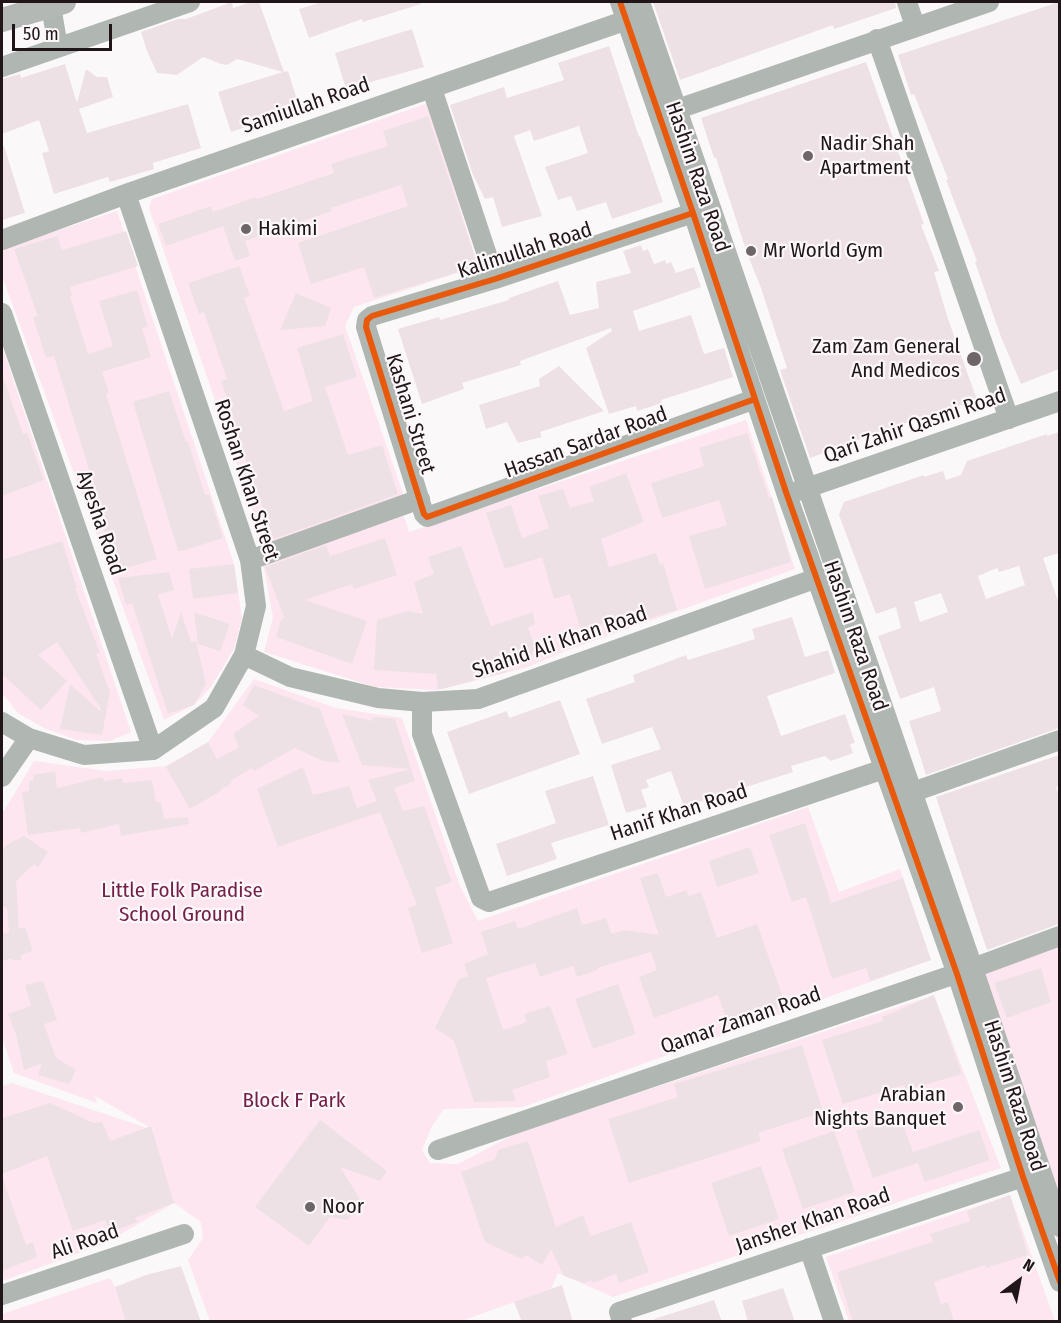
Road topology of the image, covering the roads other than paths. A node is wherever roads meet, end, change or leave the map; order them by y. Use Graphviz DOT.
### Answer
graph roads {
  1 [pos="190,2"];
  2 [pos="640,2"];
  3 [pos="908,2"];
  4 [pos="989,2"];
  5 [pos="50,6"];
  6 [pos="623,11"];
  7 [pos="2,22"];
  8 [pos="915,26"];
  9 [pos="877,39"];
  10 [pos="58,47"];
  11 [pos="2,67"];
  12 [pos="432,89"];
  13 [pos="677,108"];
  14 [pos="658,116"];
  15 [pos="126,194"];
  16 [pos="693,213"];
  17 [pos="2,240"];
  18 [pos="495,279"];
  19 [pos="2,312"];
  20 [pos="367,320"];
  21 [pos="756,399"];
  22 [pos="1059,401"];
  23 [pos="1009,419"];
  24 [pos="807,488"];
  25 [pos="787,495"];
  26 [pos="423,508"];
  27 [pos="250,560"];
  28 [pos="818,578"];
  29 [pos="244,655"];
  30 [pos="422,702"];
  31 [pos="2,722"];
  32 [pos="29,738"];
  33 [pos="1059,740"];
  34 [pos="153,750"];
  35 [pos="884,769"];
  36 [pos="2,777"];
  37 [pos="913,792"];
  38 [pos="1059,936"];
  39 [pos="965,971"];
  40 [pos="438,1150"];
  41 [pos="1023,1177"];
  42 [pos="1059,1227"];
  43 [pos="184,1234"];
  44 [pos="809,1248"];
  45 [pos="1059,1279"];
  46 [pos="2,1295"];
  47 [pos="621,1317"];
  48 [pos="834,1322"];
  1 -- 10 [label="street"];
  2 -- 13 [label="street, Hashim Raza Road"];
  3 -- 8 [label="street"];
  4 -- 8 [label="street"];
  5 -- 7 [label="main road"];
  5 -- 10 [label="street"];
  6 -- 12 [label="street, Samiullah Road"];
  6 -- 14 [label="street, Hashim Raza Road"];
  8 -- 9 [label="street"];
  9 -- 13 [label="street"];
  9 -- 23 [label="street"];
  10 -- 11 [label="street"];
  12 -- 15 [label="street, Samiullah Road"];
  12 -- 18 [label="street"];
  13 -- 14 [label="street"];
  13 -- 24 [label="street, Hashim Raza Road"];
  14 -- 16 [label="street, Hashim Raza Road"];
  15 -- 17 [label="street, Samiullah Road"];
  15 -- 27 [label="street, Roshan Khan Street"];
  16 -- 18 [label="street, Kalimullah Road"];
  16 -- 21 [label="street, Hashim Raza Road"];
  18 -- 20 [label="street, Kalimullah Road"];
  19 -- 34 [label="street, Ayesha Road"];
  20 -- 26 [label="street, Kashani Street"];
  21 -- 25 [label="street, Hashim Raza Road"];
  21 -- 26 [label="street, Hassan Sardar Road"];
  22 -- 23 [label="street, Qari Zahir Qasmi Road"];
  23 -- 24 [label="street, Qari Zahir Qasmi Road"];
  24 -- 25 [label="street, Qari Zahir Qasmi Road"];
  24 -- 37 [label="street, Hashim Raza Road"];
  25 -- 28 [label="street, Hashim Raza Road"];
  26 -- 27 [label="street, Hassan Sardar Road"];
  27 -- 29 [label="street, Roshan Khan Street"];
  28 -- 30 [label="street, Shahid Ali Khan Road"];
  28 -- 35 [label="street, Hashim Raza Road"];
  29 -- 30 [label="street, Shahid Ali Khan Road"];
  29 -- 34 [label="street, Roshan Khan Street"];
  30 -- 35 [label="street, Hanif Khan Road"];
  31 -- 32 [label="street"];
  32 -- 34 [label="street"];
  32 -- 36 [label="street"];
  33 -- 37 [label="street"];
  35 -- 39 [label="street, Hashim Raza Road"];
  37 -- 39 [label="street, Hashim Raza Road"];
  38 -- 39 [label="street, Qamar Zaman Road"];
  39 -- 40 [label="street, Qamar Zaman Road"];
  39 -- 41 [label="street, Hashim Raza Road"];
  39 -- 42 [label="street, Hashim Raza Road"];
  41 -- 44 [label="street, Jansher Khan Road"];
  41 -- 45 [label="street, Hashim Raza Road"];
  43 -- 46 [label="street, Ali Road"];
  44 -- 47 [label="street, Jansher Khan Road"];
  44 -- 48 [label="street"];
}
